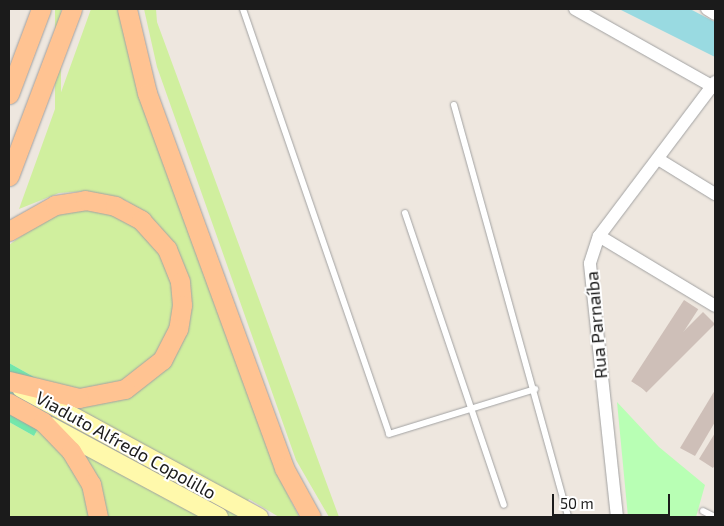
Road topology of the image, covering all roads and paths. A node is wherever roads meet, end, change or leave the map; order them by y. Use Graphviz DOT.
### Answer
graph roads {
  1 [pos="41,9"];
  2 [pos="72,9"];
  3 [pos="127,9"];
  4 [pos="243,9"];
  5 [pos="575,9"];
  6 [pos="707,9"];
  7 [pos="715,14"];
  8 [pos="714,86"];
  9 [pos="9,94"];
  10 [pos="454,105"];
  11 [pos="658,159"];
  12 [pos="9,176"];
  13 [pos="715,194"];
  14 [pos="405,213"];
  15 [pos="9,231"];
  16 [pos="599,236"];
  17 [pos="715,306"];
  18 [pos="14,384"];
  19 [pos="535,389"];
  20 [pos="9,404"];
  21 [pos="471,409"];
  22 [pos="42,422"];
  23 [pos="504,505"];
  24 [pos="704,510"];
  25 [pos="98,517"];
  26 [pos="219,517"];
  27 [pos="259,517"];
  28 [pos="310,517"];
  29 [pos="568,517"];
  30 [pos="617,517"];
  31 [pos="715,517"];
  1 -- 9 [label="main road"];
  2 -- 12 [label="main road"];
  3 -- 28 [label="main road"];
  4 -- 21 [label="lane"];
  5 -- 8 [label="street"];
  6 -- 7 [label="street"];
  8 -- 11 [label="street, Rua Parnaíba"];
  10 -- 19 [label="lane"];
  11 -- 13 [label="street"];
  11 -- 16 [label="street, Rua Parnaíba"];
  14 -- 21 [label="lane"];
  15 -- 18 [label="main road"];
  16 -- 17 [label="street"];
  16 -- 30 [label="street, Rua Parnaíba"];
  18 -- 27 [label="main road, Viaduto Alfredo Copolillo"];
  19 -- 21 [label="lane"];
  19 -- 29 [label="lane"];
  20 -- 22 [label="main road, Viaduto Alfredo Copolillo"];
  21 -- 23 [label="lane"];
  22 -- 25 [label="main road"];
  22 -- 26 [label="main road, Viaduto Alfredo Copolillo"];
  24 -- 31 [label="lane"];
}
